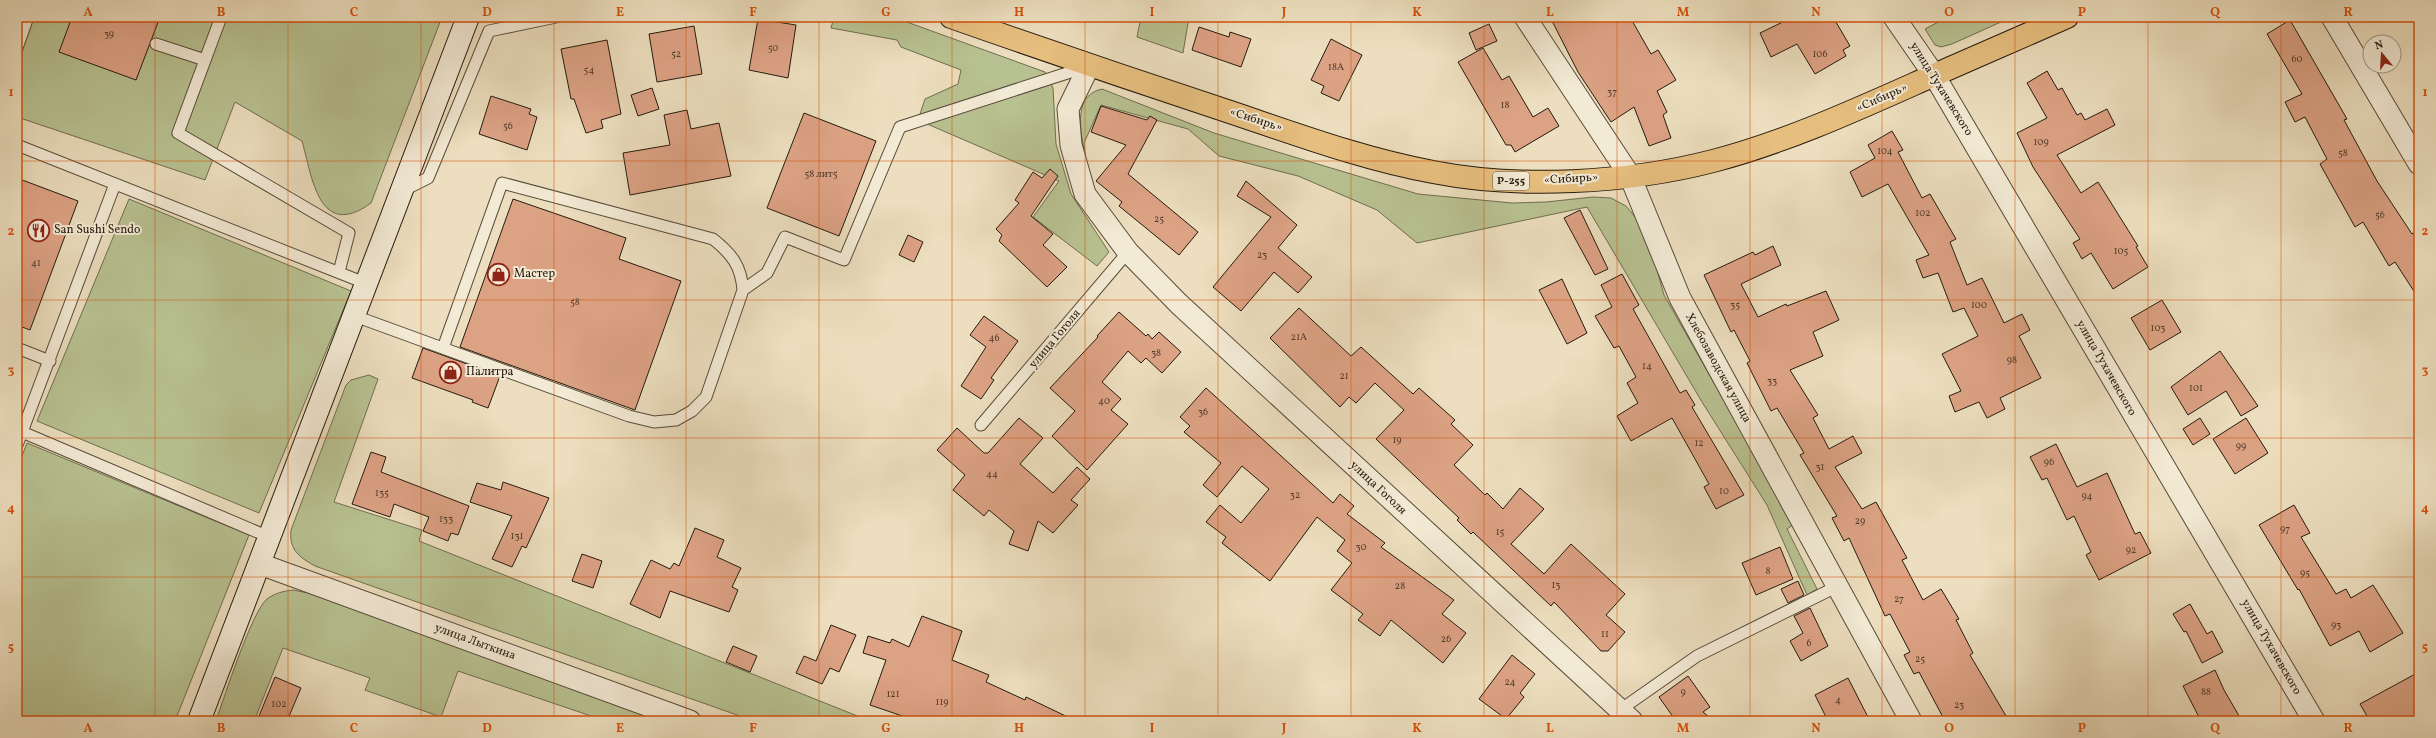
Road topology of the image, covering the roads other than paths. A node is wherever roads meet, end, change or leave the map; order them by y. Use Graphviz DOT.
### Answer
graph roads {
  1 [pos="28,17"];
  2 [pos="221,17"];
  3 [pos="468,17"];
  4 [pos="556,17"];
  5 [pos="951,17"];
  6 [pos="1525,17"];
  7 [pos="1894,17"];
  8 [pos="2067,17"];
  9 [pos="2332,17"];
  10 [pos="156,44"];
  11 [pos="17,48"];
  12 [pos="205,60"];
  13 [pos="1089,66"];
  14 [pos="1934,75"];
  15 [pos="17,145"];
  16 [pos="2419,164"];
  17 [pos="1630,176"];
  18 [pos="115,184"];
  19 [pos="400,192"];
  20 [pos="1128,252"];
  21 [pos="339,272"];
  22 [pos="365,283"];
  23 [pos="743,290"];
  24 [pos="352,315"];
  25 [pos="17,348"];
  26 [pos="443,348"];
  27 [pos="50,361"];
  28 [pos="981,425"];
  29 [pos="22,432"];
  30 [pos="17,445"];
  31 [pos="269,537"];
  32 [pos="260,564"];
  33 [pos="1838,586"];
  34 [pos="1626,716"];
  35 [pos="199,721"];
  36 [pos="690,721"];
  37 [pos="1911,721"];
  38 [pos="2314,721"];
  1 -- 11 [label="lane"];
  2 -- 12 [label="lane"];
  3 -- 19 [label="street"];
  4 -- 19 [label="lane"];
  5 -- 13 [label="highway, «Сибирь» / Р-255"];
  6 -- 17 [label="street, Хлебозаводская улица"];
  7 -- 14 [label="street, улица Тухачевского"];
  8 -- 14 [label="highway, «Сибирь» / Р-255"];
  9 -- 16 [label="street"];
  10 -- 12 [label="lane"];
  12 -- 21 [label="lane"];
  13 -- 17 [label="highway, «Сибирь» / Р-255"];
  13 -- 20 [label="street, улица Гоголя"];
  13 -- 23 [label="lane"];
  14 -- 17 [label="highway, «Сибирь» / Р-255"];
  14 -- 38 [label="street, улица Тухачевского"];
  15 -- 18 [label="lane"];
  17 -- 33 [label="street, Хлебозаводская улица"];
  18 -- 21 [label="lane"];
  18 -- 27 [label="lane"];
  19 -- 22 [label="street"];
  20 -- 28 [label="lane, улица Гоголя"];
  20 -- 34 [label="street, улица Гоголя"];
  21 -- 22 [label="lane"];
  22 -- 24 [label="street"];
  23 -- 26 [label="lane"];
  23 -- 26 [label="lane"];
  24 -- 26 [label="lane"];
  24 -- 31 [label="street"];
  25 -- 27 [label="lane"];
  27 -- 29 [label="lane"];
  29 -- 30 [label="lane"];
  29 -- 31 [label="lane"];
  31 -- 32 [label="street"];
  32 -- 35 [label="street"];
  32 -- 36 [label="street, улица Лыткина"];
  33 -- 34 [label="lane"];
  33 -- 37 [label="street, Хлебозаводская улица"];
}
